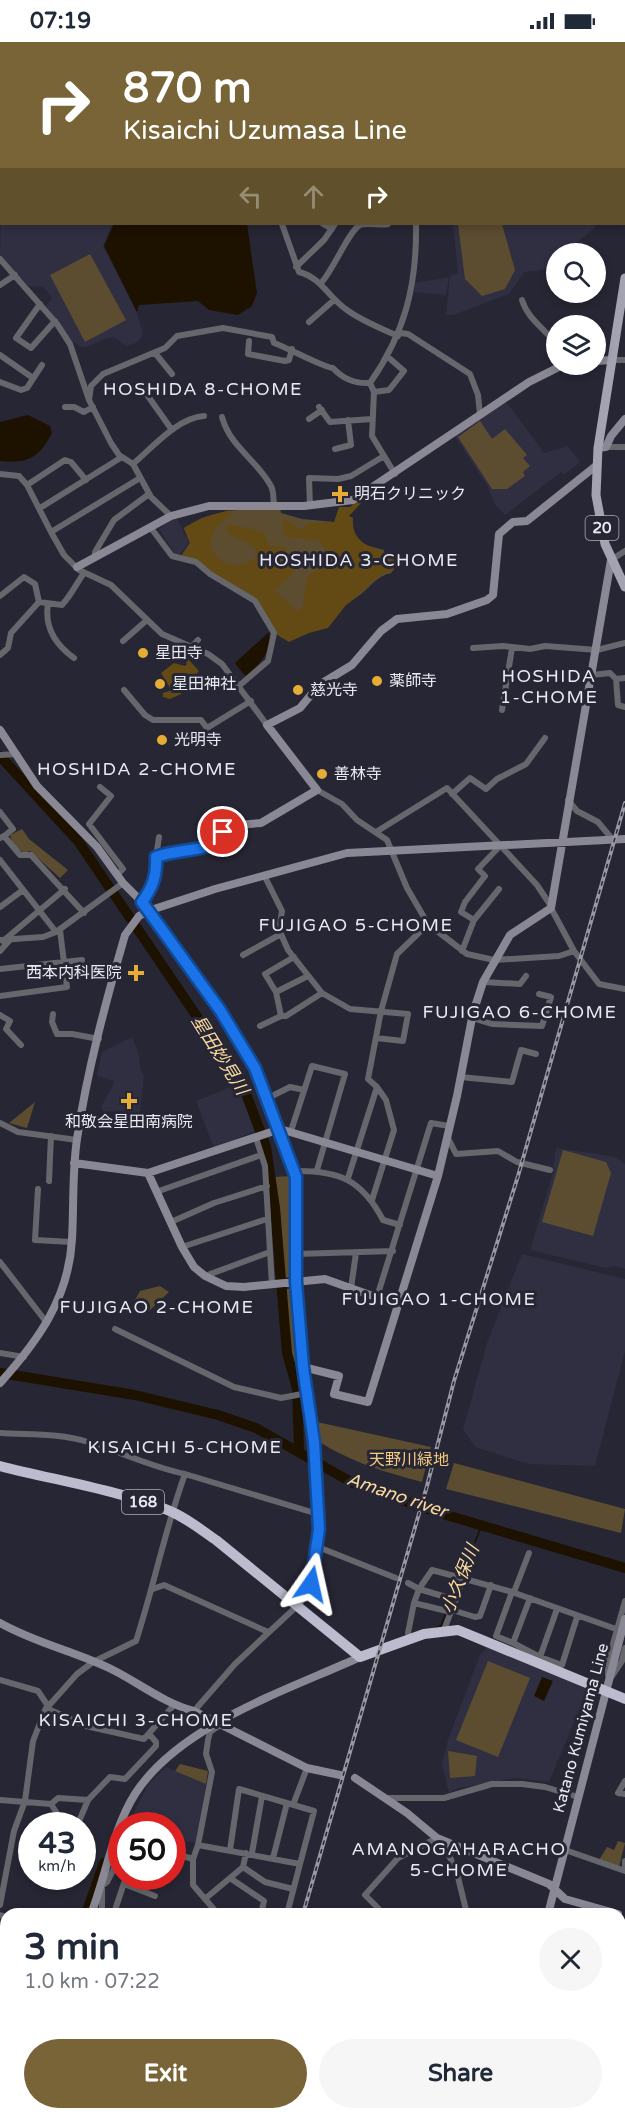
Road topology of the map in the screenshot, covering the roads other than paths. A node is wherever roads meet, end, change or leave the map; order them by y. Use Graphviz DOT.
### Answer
graph roads {
  1 [pos="282,225"];
  2 [pos="360,225"];
  3 [pos="416,225"];
  4 [pos="333,226"];
  5 [pos="0,259"];
  6 [pos="296,267"];
  7 [pos="15,275"];
  8 [pos="625,278"];
  9 [pos="321,283"];
  10 [pos="0,285"];
  11 [pos="334,300"];
  12 [pos="522,300"];
  13 [pos="40,304"];
  14 [pos="55,321"];
  15 [pos="309,322"];
  16 [pos="399,335"];
  17 [pos="546,335"];
  18 [pos="249,341"];
  19 [pos="292,350"];
  20 [pos="156,353"];
  21 [pos="0,355"];
  22 [pos="388,357"];
  23 [pos="606,360"];
  24 [pos="611,360"];
  25 [pos="625,360"];
  26 [pos="42,365"];
  27 [pos="172,374"];
  28 [pos="546,374"];
  29 [pos="33,378"];
  30 [pos="0,382"];
  31 [pos="370,383"];
  32 [pos="136,389"];
  33 [pos="374,392"];
  34 [pos="89,400"];
  35 [pos="65,407"];
  36 [pos="93,407"];
  37 [pos="480,414"];
  38 [pos="204,416"];
  39 [pos="222,417"];
  40 [pos="309,419"];
  41 [pos="372,419"];
  42 [pos="625,419"];
  43 [pos="348,420"];
  44 [pos="172,430"];
  45 [pos="602,447"];
  46 [pos="625,447"];
  47 [pos="335,449"];
  48 [pos="384,456"];
  49 [pos="122,457"];
  50 [pos="133,464"];
  51 [pos="597,465"];
  52 [pos="0,474"];
  53 [pos="395,474"];
  54 [pos="140,477"];
  55 [pos="86,480"];
  56 [pos="27,485"];
  57 [pos="149,494"];
  58 [pos="274,505"];
  59 [pos="310,506"];
  60 [pos="40,508"];
  61 [pos="171,516"];
  62 [pos="151,528"];
  63 [pos="51,532"];
  64 [pos="625,550"];
  65 [pos="95,557"];
  66 [pos="611,560"];
  67 [pos="80,570"];
  68 [pos="625,587"];
  69 [pos="0,596"];
  70 [pos="39,602"];
  71 [pos="48,604"];
  72 [pos="147,620"];
  73 [pos="198,639"];
  74 [pos="122,640"];
  75 [pos="625,643"];
  76 [pos="190,648"];
  77 [pos="473,648"];
  78 [pos="512,648"];
  79 [pos="597,650"];
  80 [pos="1,652"];
  81 [pos="74,658"];
  82 [pos="592,675"];
  83 [pos="625,678"];
  84 [pos="616,679"];
  85 [pos="240,686"];
  86 [pos="124,690"];
  87 [pos="251,701"];
  88 [pos="625,707"];
  89 [pos="502,710"];
  90 [pos="267,725"];
  91 [pos="0,730"];
  92 [pos="545,738"];
  93 [pos="17,754"];
  94 [pos="3,756"];
  95 [pos="573,768"];
  96 [pos="100,787"];
  97 [pos="318,790"];
  98 [pos="452,794"];
  99 [pos="570,803"];
  100 [pos="0,812"];
  101 [pos="376,832"];
  102 [pos="2,837"];
  103 [pos="159,837"];
  104 [pos="625,839"];
  105 [pos="614,840"];
  106 [pos="564,843"];
  107 [pos="498,845"];
  108 [pos="391,850"];
  109 [pos="156,857"];
  110 [pos="0,860"];
  111 [pos="264,875"];
  112 [pos="119,882"];
  113 [pos="65,889"];
  114 [pos="499,889"];
  115 [pos="23,890"];
  116 [pos="142,902"];
  117 [pos="0,907"];
  118 [pos="551,907"];
  119 [pos="39,909"];
  120 [pos="148,911"];
  121 [pos="84,913"];
  122 [pos="474,920"];
  123 [pos="428,924"];
  124 [pos="58,931"];
  125 [pos="281,934"];
  126 [pos="4,941"];
  127 [pos="0,951"];
  128 [pos="462,951"];
  129 [pos="574,951"];
  130 [pos="243,955"];
  131 [pos="294,957"];
  132 [pos="82,960"];
  133 [pos="494,960"];
  134 [pos="66,963"];
  135 [pos="0,969"];
  136 [pos="308,976"];
  137 [pos="526,976"];
  138 [pos="483,982"];
  139 [pos="625,989"];
  140 [pos="276,992"];
  141 [pos="322,993"];
  142 [pos="540,994"];
  143 [pos="0,996"];
  144 [pos="381,1011"];
  145 [pos="53,1014"];
  146 [pos="0,1015"];
  147 [pos="281,1016"];
  148 [pos="472,1018"];
  149 [pos="260,1026"];
  150 [pos="376,1038"];
  151 [pos="99,1039"];
  152 [pos="21,1045"];
  153 [pos="536,1054"];
  154 [pos="460,1077"];
  155 [pos="377,1087"];
  156 [pos="304,1090"];
  157 [pos="268,1098"];
  158 [pos="0,1123"];
  159 [pos="449,1126"];
  160 [pos="280,1129"];
  161 [pos="291,1131"];
  162 [pos="51,1136"];
  163 [pos="256,1138"];
  164 [pos="448,1138"];
  165 [pos="77,1140"];
  166 [pos="325,1142"];
  167 [pos="356,1150"];
  168 [pos="261,1155"];
  169 [pos="384,1159"];
  170 [pos="74,1163"];
  171 [pos="416,1169"];
  172 [pos="294,1170"];
  173 [pos="317,1170"];
  174 [pos="550,1170"];
  175 [pos="148,1173"];
  176 [pos="438,1176"];
  177 [pos="348,1178"];
  178 [pos="49,1181"];
  179 [pos="267,1186"];
  180 [pos="38,1189"];
  181 [pos="156,1192"];
  182 [pos="372,1200"];
  183 [pos="267,1219"];
  184 [pos="171,1222"];
  185 [pos="400,1225"];
  186 [pos="72,1242"];
  187 [pos="182,1247"];
  188 [pos="393,1251"];
  189 [pos="270,1252"];
  190 [pos="356,1253"];
  191 [pos="296,1254"];
  192 [pos="0,1262"];
  193 [pos="205,1276"];
  194 [pos="296,1282"];
  195 [pos="278,1285"];
  196 [pos="351,1288"];
  197 [pos="377,1297"];
  198 [pos="398,1305"];
  199 [pos="48,1323"];
  200 [pos="116,1329"];
  201 [pos="0,1353"];
  202 [pos="22,1358"];
  203 [pos="303,1367"];
  204 [pos="0,1383"];
  205 [pos="301,1394"];
  206 [pos="0,1433"];
  207 [pos="0,1466"];
  208 [pos="185,1474"];
  209 [pos="171,1512"];
  210 [pos="318,1514"];
  211 [pos="318,1547"];
  212 [pos="530,1553"];
  213 [pos="462,1577"];
  214 [pos="396,1578"];
  215 [pos="408,1583"];
  216 [pos="491,1585"];
  217 [pos="153,1589"];
  218 [pos="419,1589"];
  219 [pos="513,1592"];
  220 [pos="530,1598"];
  221 [pos="453,1599"];
  222 [pos="625,1601"];
  223 [pos="414,1603"];
  224 [pos="297,1606"];
  225 [pos="557,1610"];
  226 [pos="449,1611"];
  227 [pos="577,1617"];
  228 [pos="625,1619"];
  229 [pos="0,1623"];
  230 [pos="616,1629"];
  231 [pos="444,1630"];
  232 [pos="268,1632"];
  233 [pos="408,1633"];
  234 [pos="513,1643"];
  235 [pos="625,1648"];
  236 [pos="540,1657"];
  237 [pos="360,1658"];
  238 [pos="93,1662"];
  239 [pos="0,1680"];
  240 [pos="609,1681"];
  241 [pos="606,1693"];
  242 [pos="625,1699"];
  243 [pos="174,1705"];
  244 [pos="47,1707"];
  245 [pos="194,1711"];
  246 [pos="217,1724"];
  247 [pos="150,1735"];
  248 [pos="307,1768"];
  249 [pos="340,1775"];
  250 [pos="355,1778"];
  251 [pos="625,1781"];
  252 [pos="625,1794"];
  253 [pos="262,1796"];
  254 [pos="578,1797"];
  255 [pos="386,1798"];
  256 [pos="0,1800"];
  257 [pos="88,1800"];
  258 [pos="25,1802"];
  259 [pos="51,1804"];
  260 [pos="290,1804"];
  261 [pos="56,1812"];
  262 [pos="83,1812"];
  263 [pos="125,1812"];
  264 [pos="440,1839"];
  265 [pos="198,1845"];
  266 [pos="230,1850"];
  267 [pos="565,1850"];
  268 [pos="249,1853"];
  269 [pos="186,1858"];
  270 [pos="273,1858"];
  271 [pos="193,1860"];
  272 [pos="625,1861"];
  273 [pos="300,1864"];
  274 [pos="243,1867"];
  275 [pos="625,1867"];
  276 [pos="108,1868"];
  277 [pos="625,1871"];
  278 [pos="2,1878"];
  279 [pos="230,1878"];
  280 [pos="108,1880"];
  281 [pos="102,1886"];
  282 [pos="294,1889"];
  283 [pos="123,1890"];
  284 [pos="143,1890"];
  285 [pos="554,1890"];
  286 [pos="155,1896"];
  287 [pos="206,1898"];
  288 [pos="0,1905"];
  289 [pos="93,1908"];
  290 [pos="102,1908"];
  291 [pos="118,1908"];
  292 [pos="214,1908"];
  293 [pos="262,1908"];
  294 [pos="289,1908"];
  295 [pos="376,1908"];
  296 [pos="466,1908"];
  297 [pos="550,1908"];
  298 [pos="597,1908"];
  1 -- 6 [label="street"];
  2 -- 9 [label="street"];
  3 -- 16 [label="street"];
  4 -- 6 [label="street"];
  5 -- 7 [label="street"];
  6 -- 9 [label="street"];
  7 -- 10 [label="street"];
  7 -- 13 [label="street"];
  8 -- 24 [label="main road, 20"];
  9 -- 11 [label="street"];
  11 -- 15 [label="street"];
  11 -- 16 [label="street"];
  12 -- 17 [label="street"];
  13 -- 14 [label="street"];
  13 -- 14 [label="street"];
  14 -- 34 [label="street"];
  16 -- 22 [label="street"];
  16 -- 37 [label="street"];
  18 -- 19 [label="street"];
  19 -- 20 [label="street"];
  19 -- 31 [label="street"];
  20 -- 27 [label="street"];
  20 -- 34 [label="street"];
  21 -- 29 [label="street"];
  22 -- 31 [label="street"];
  22 -- 33 [label="street"];
  23 -- 24 [label="street"];
  24 -- 25 [label="street"];
  24 -- 45 [label="main road, 20"];
  26 -- 29 [label="street"];
  28 -- 37 [label="street"];
  29 -- 30 [label="street"];
  31 -- 33 [label="street"];
  32 -- 44 [label="street"];
  33 -- 41 [label="street"];
  34 -- 36 [label="street"];
  35 -- 36 [label="street"];
  36 -- 49 [label="street"];
  37 -- 53 [label="street"];
  38 -- 44 [label="street"];
  39 -- 58 [label="street"];
  40 -- 43 [label="street"];
  41 -- 43 [label="street"];
  41 -- 48 [label="street"];
  42 -- 45 [label="street"];
  43 -- 47 [label="street"];
  44 -- 50 [label="street"];
  45 -- 46 [label="street"];
  45 -- 51 [label="main road, 20"];
  48 -- 53 [label="street"];
  48 -- 59 [label="street"];
  49 -- 50 [label="street"];
  49 -- 55 [label="street"];
  50 -- 54 [label="street"];
  51 -- 66 [label="main road, 20"];
  51 -- 90 [label="street"];
  52 -- 56 [label="street"];
  53 -- 59 [label="street"];
  54 -- 57 [label="street"];
  54 -- 63 [label="street"];
  55 -- 56 [label="street"];
  55 -- 60 [label="street"];
  56 -- 60 [label="street"];
  57 -- 61 [label="street"];
  57 -- 65 [label="street"];
  58 -- 59 [label="street"];
  58 -- 61 [label="street"];
  60 -- 63 [label="street"];
  61 -- 62 [label="street"];
  62 -- 65 [label="street"];
  62 -- 85 [label="street"];
  63 -- 67 [label="street"];
  64 -- 66 [label="street"];
  65 -- 67 [label="street"];
  66 -- 68 [label="main road, 20"];
  66 -- 79 [label="street"];
  67 -- 71 [label="street"];
  67 -- 72 [label="street"];
  69 -- 70 [label="street"];
  70 -- 71 [label="street"];
  70 -- 80 [label="street"];
  71 -- 81 [label="street"];
  72 -- 74 [label="street"];
  72 -- 76 [label="street"];
  73 -- 76 [label="street"];
  75 -- 79 [label="street"];
  76 -- 85 [label="street"];
  77 -- 78 [label="street"];
  78 -- 79 [label="street"];
  78 -- 89 [label="street"];
  79 -- 82 [label="street"];
  82 -- 84 [label="street"];
  82 -- 99 [label="street"];
  83 -- 84 [label="street"];
  84 -- 88 [label="street"];
  85 -- 87 [label="street"];
  86 -- 87 [label="street"];
  87 -- 90 [label="street"];
  90 -- 97 [label="street"];
  91 -- 93 [label="street"];
  92 -- 98 [label="street"];
  93 -- 94 [label="street"];
  93 -- 112 [label="street"];
  95 -- 99 [label="street"];
  96 -- 112 [label="street"];
  97 -- 101 [label="street"];
  97 -- 109 [label="street"];
  98 -- 101 [label="street"];
  98 -- 107 [label="street"];
  99 -- 105 [label="street"];
  99 -- 106 [label="street"];
  100 -- 102 [label="street"];
  101 -- 108 [label="street"];
  102 -- 113 [label="street"];
  103 -- 109 [label="street"];
  104 -- 105 [label="street"];
  105 -- 106 [label="street"];
  106 -- 107 [label="street"];
  106 -- 118 [label="street"];
  107 -- 108 [label="street"];
  107 -- 118 [label="street"];
  107 -- 122 [label="street"];
  108 -- 111 [label="street"];
  108 -- 123 [label="street"];
  109 -- 116 [label="street"];
  110 -- 115 [label="street"];
  111 -- 120 [label="street"];
  111 -- 125 [label="street"];
  112 -- 116 [label="street"];
  112 -- 121 [label="street"];
  113 -- 119 [label="street"];
  113 -- 121 [label="street"];
  114 -- 122 [label="street"];
  115 -- 117 [label="street"];
  115 -- 119 [label="street"];
  116 -- 120 [label="street"];
  118 -- 129 [label="street"];
  118 -- 133 [label="street"];
  119 -- 124 [label="street"];
  119 -- 126 [label="street"];
  120 -- 151 [label="street"];
  120 -- 157 [label="street"];
  121 -- 124 [label="street"];
  122 -- 128 [label="street"];
  123 -- 128 [label="street"];
  123 -- 144 [label="street"];
  124 -- 126 [label="street"];
  124 -- 134 [label="street"];
  125 -- 130 [label="street"];
  125 -- 131 [label="street"];
  126 -- 127 [label="street"];
  128 -- 133 [label="street"];
  129 -- 133 [label="street"];
  129 -- 139 [label="street"];
  131 -- 136 [label="street"];
  131 -- 140 [label="street"];
  132 -- 134 [label="street"];
  133 -- 138 [label="street"];
  134 -- 135 [label="street"];
  134 -- 143 [label="street"];
  136 -- 140 [label="street"];
  136 -- 141 [label="street"];
  137 -- 138 [label="street"];
  138 -- 148 [label="street"];
  140 -- 147 [label="street"];
  141 -- 144 [label="street"];
  141 -- 147 [label="street"];
  142 -- 148 [label="street"];
  144 -- 150 [label="street"];
  144 -- 150 [label="street"];
  145 -- 151 [label="street"];
  146 -- 152 [label="street"];
  147 -- 149 [label="street"];
  148 -- 154 [label="street"];
  150 -- 155 [label="street"];
  151 -- 165 [label="street"];
  153 -- 154 [label="street"];
  154 -- 159 [label="street"];
  155 -- 167 [label="street"];
  155 -- 169 [label="street"];
  156 -- 157 [label="street"];
  156 -- 161 [label="street"];
  156 -- 166 [label="street"];
  157 -- 160 [label="street"];
  158 -- 162 [label="street"];
  159 -- 164 [label="street"];
  159 -- 171 [label="street"];
  160 -- 161 [label="street"];
  160 -- 163 [label="street"];
  160 -- 172 [label="street"];
  161 -- 166 [label="street"];
  162 -- 165 [label="street"];
  162 -- 178 [label="street"];
  163 -- 168 [label="street"];
  163 -- 175 [label="street"];
  164 -- 174 [label="street"];
  164 -- 176 [label="street"];
  165 -- 170 [label="street"];
  166 -- 167 [label="street"];
  166 -- 173 [label="street"];
  167 -- 169 [label="street"];
  167 -- 177 [label="street"];
  168 -- 179 [label="street"];
  168 -- 181 [label="street"];
  169 -- 171 [label="street"];
  169 -- 182 [label="street"];
  170 -- 175 [label="street"];
  170 -- 186 [label="street"];
  171 -- 176 [label="street"];
  171 -- 185 [label="street"];
  172 -- 173 [label="street"];
  172 -- 191 [label="street"];
  173 -- 177 [label="street"];
  175 -- 181 [label="street"];
  176 -- 198 [label="street"];
  177 -- 182 [label="street"];
  179 -- 183 [label="street"];
  179 -- 184 [label="street"];
  180 -- 186 [label="street"];
  181 -- 184 [label="street"];
  182 -- 185 [label="street"];
  183 -- 187 [label="street"];
  183 -- 189 [label="street"];
  184 -- 187 [label="street"];
  185 -- 188 [label="street"];
  186 -- 199 [label="street"];
  187 -- 193 [label="street"];
  188 -- 190 [label="street"];
  188 -- 197 [label="street"];
  189 -- 193 [label="street"];
  189 -- 195 [label="street"];
  190 -- 191 [label="street"];
  190 -- 196 [label="street"];
  191 -- 194 [label="street"];
  192 -- 199 [label="street"];
  193 -- 195 [label="street"];
  194 -- 195 [label="street"];
  194 -- 196 [label="street"];
  194 -- 203 [label="street"];
  196 -- 197 [label="street"];
  197 -- 198 [label="street"];
  198 -- 203 [label="street"];
  199 -- 202 [label="street"];
  200 -- 205 [label="street"];
  201 -- 202 [label="street"];
  202 -- 204 [label="street"];
  203 -- 205 [label="street"];
  205 -- 210 [label="street"];
  206 -- 208 [label="street"];
  207 -- 209 [label="highway, 168"];
  208 -- 209 [label="street"];
  208 -- 210 [label="street"];
  209 -- 217 [label="street"];
  209 -- 224 [label="highway, 168"];
  210 -- 211 [label="street"];
  211 -- 214 [label="street"];
  211 -- 224 [label="street"];
  212 -- 219 [label="street"];
  213 -- 216 [label="street"];
  213 -- 218 [label="street"];
  213 -- 221 [label="street"];
  215 -- 218 [label="street"];
  216 -- 219 [label="street"];
  216 -- 226 [label="street"];
  217 -- 232 [label="street"];
  217 -- 238 [label="street"];
  218 -- 221 [label="street"];
  218 -- 223 [label="street"];
  219 -- 220 [label="street"];
  219 -- 234 [label="street"];
  220 -- 225 [label="street"];
  220 -- 234 [label="street"];
  221 -- 226 [label="street"];
  222 -- 230 [label="street"];
  223 -- 226 [label="street"];
  223 -- 233 [label="street"];
  224 -- 232 [label="street"];
  224 -- 237 [label="highway, 168"];
  225 -- 227 [label="street"];
  225 -- 236 [label="street"];
  226 -- 231 [label="street"];
  227 -- 230 [label="street"];
  227 -- 236 [label="street"];
  228 -- 240 [label="street, Katano Kumiyama Line"];
  229 -- 238 [label="street"];
  230 -- 240 [label="street"];
  231 -- 237 [label="highway"];
  231 -- 241 [label="highway"];
  232 -- 245 [label="street"];
  234 -- 236 [label="street"];
  235 -- 240 [label="street"];
  237 -- 246 [label="street"];
  238 -- 243 [label="street"];
  238 -- 244 [label="street"];
  239 -- 244 [label="street"];
  240 -- 241 [label="street, Katano Kumiyama Line"];
  241 -- 242 [label="highway"];
  241 -- 254 [label="street, Katano Kumiyama Line"];
  243 -- 245 [label="street"];
  243 -- 247 [label="street"];
  244 -- 247 [label="street"];
  244 -- 258 [label="street"];
  245 -- 246 [label="street"];
  246 -- 248 [label="street"];
  246 -- 263 [label="street"];
  246 -- 265 [label="street"];
  247 -- 257 [label="street"];
  248 -- 249 [label="street"];
  248 -- 260 [label="street"];
  250 -- 255 [label="street"];
  251 -- 252 [label="street"];
  253 -- 260 [label="street"];
  253 -- 266 [label="street"];
  253 -- 268 [label="street"];
  254 -- 255 [label="street"];
  254 -- 267 [label="street, Katano Kumiyama Line"];
  255 -- 264 [label="street"];
  256 -- 258 [label="street"];
  257 -- 259 [label="street"];
  257 -- 262 [label="street"];
  258 -- 259 [label="street"];
  258 -- 278 [label="street"];
  259 -- 261 [label="street"];
  260 -- 270 [label="street"];
  260 -- 273 [label="street"];
  264 -- 285 [label="street"];
  264 -- 295 [label="street"];
  264 -- 296 [label="street"];
  265 -- 266 [label="street"];
  265 -- 271 [label="street"];
  266 -- 268 [label="street"];
  267 -- 277 [label="street"];
  267 -- 285 [label="street, Katano Kumiyama Line"];
  268 -- 270 [label="street"];
  268 -- 274 [label="street"];
  269 -- 271 [label="street"];
  270 -- 273 [label="street"];
  271 -- 287 [label="street"];
  272 -- 275 [label="street"];
  273 -- 282 [label="street"];
  274 -- 279 [label="street"];
  274 -- 282 [label="street"];
  276 -- 281 [label="street"];
  278 -- 288 [label="street"];
  279 -- 287 [label="street"];
  279 -- 293 [label="street"];
  280 -- 281 [label="street"];
  281 -- 289 [label="street"];
  281 -- 290 [label="street"];
  282 -- 294 [label="street"];
  283 -- 291 [label="street"];
  284 -- 286 [label="street"];
  285 -- 297 [label="street, Katano Kumiyama Line"];
  285 -- 298 [label="street"];
  287 -- 292 [label="street"];
}
